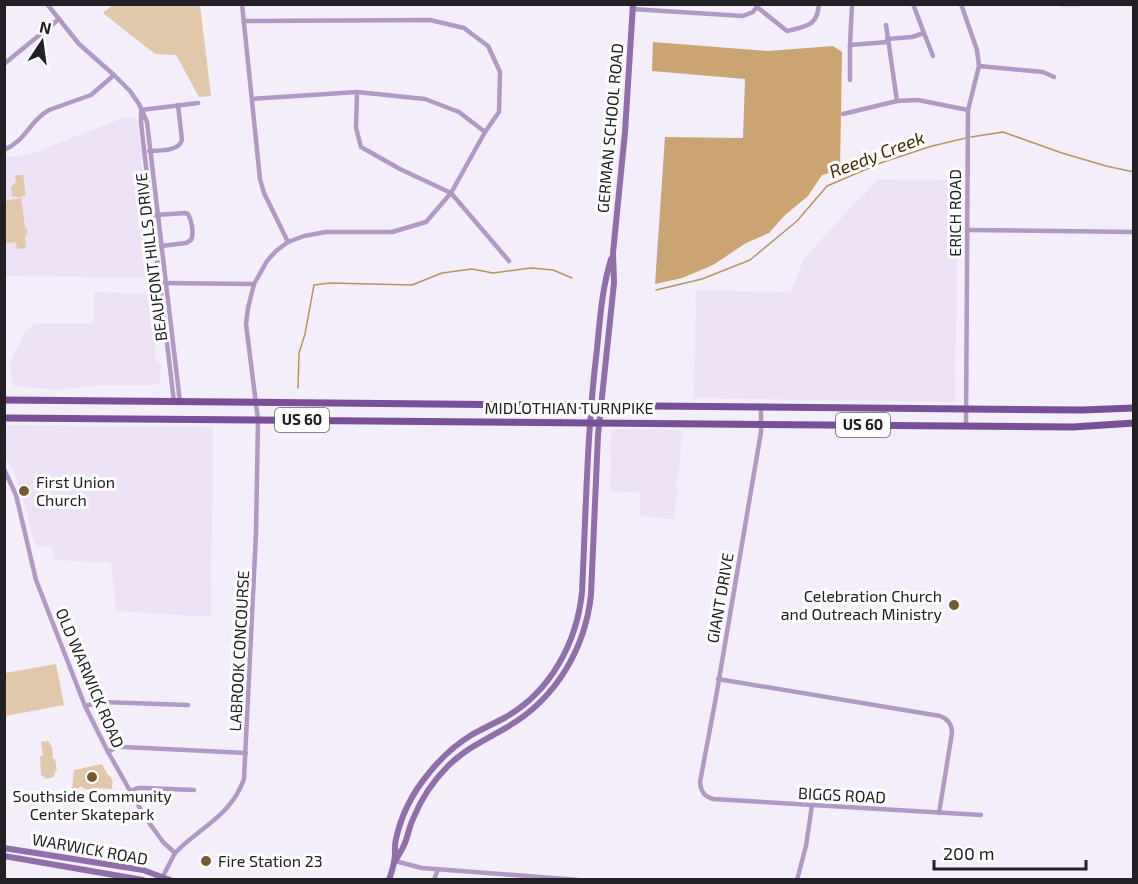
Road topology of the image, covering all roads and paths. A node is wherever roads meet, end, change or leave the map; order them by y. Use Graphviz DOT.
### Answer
graph roads {
  1 [pos="242,4"];
  2 [pos="819,4"];
  3 [pos="852,4"];
  4 [pos="913,4"];
  5 [pos="961,4"];
  6 [pos="1061,4"];
  7 [pos="1080,4"];
  8 [pos="48,5"];
  9 [pos="758,6"];
  10 [pos="633,7"];
  11 [pos="59,19"];
  12 [pos="244,21"];
  13 [pos="886,25"];
  14 [pos="924,33"];
  15 [pos="888,41"];
  16 [pos="850,45"];
  17 [pos="933,56"];
  18 [pos="4,64"];
  19 [pos="979,66"];
  20 [pos="114,75"];
  21 [pos="1054,77"];
  22 [pos="850,80"];
  23 [pos="357,92"];
  24 [pos="252,99"];
  25 [pos="897,101"];
  26 [pos="198,103"];
  27 [pos="178,105"];
  28 [pos="141,110"];
  29 [pos="968,110"];
  30 [pos="843,114"];
  31 [pos="485,132"];
  32 [pos="4,150"];
  33 [pos="144,150"];
  34 [pos="150,151"];
  35 [pos="452,193"];
  36 [pos="155,216"];
  37 [pos="967,230"];
  38 [pos="1134,232"];
  39 [pos="288,242"];
  40 [pos="162,245"];
  41 [pos="155,246"];
  42 [pos="613,253"];
  43 [pos="509,261"];
  44 [pos="163,283"];
  45 [pos="254,284"];
  46 [pos="4,400"];
  47 [pos="177,402"];
  48 [pos="256,403"];
  49 [pos="591,405"];
  50 [pos="600,405"];
  51 [pos="761,406"];
  52 [pos="966,408"];
  53 [pos="1134,408"];
  54 [pos="4,418"];
  55 [pos="258,420"];
  56 [pos="589,422"];
  57 [pos="599,422"];
  58 [pos="1134,423"];
  59 [pos="761,424"];
  60 [pos="966,426"];
  61 [pos="4,469"];
  62 [pos="582,574"];
  63 [pos="591,574"];
  64 [pos="718,679"];
  65 [pos="188,705"];
  66 [pos="85,706"];
  67 [pos="108,752"];
  68 [pos="246,753"];
  69 [pos="194,790"];
  70 [pos="130,791"];
  71 [pos="703,793"];
  72 [pos="812,805"];
  73 [pos="939,813"];
  74 [pos="981,815"];
  75 [pos="4,848"];
  76 [pos="175,853"];
  77 [pos="4,856"];
  78 [pos="394,861"];
  79 [pos="438,868"];
  80 [pos="514,877"];
  81 [pos="162,878"];
  82 [pos="143,879"];
  83 [pos="170,879"];
  84 [pos="389,879"];
  85 [pos="434,879"];
  86 [pos="578,879"];
  87 [pos="797,879"];
  1 -- 12 [label="street"];
  2 -- 9 [label="street"];
  3 -- 16 [label="street"];
  4 -- 14 [label="street"];
  5 -- 19 [label="street, ERICH ROAD"];
  6 -- 7 [label="street"];
  8 -- 11 [label="street, BEAUFONT HILLS DRIVE"];
  9 -- 10 [label="street"];
  10 -- 42 [label="street, GERMAN SCHOOL ROAD"];
  11 -- 18 [label="street"];
  11 -- 20 [label="street, BEAUFONT HILLS DRIVE"];
  12 -- 24 [label="street"];
  12 -- 31 [label="street"];
  13 -- 15 [label="street"];
  14 -- 15 [label="street"];
  14 -- 17 [label="street"];
  15 -- 16 [label="street"];
  15 -- 25 [label="street"];
  16 -- 22 [label="street"];
  19 -- 21 [label="street"];
  19 -- 29 [label="street, ERICH ROAD"];
  20 -- 28 [label="street, BEAUFONT HILLS DRIVE"];
  20 -- 32 [label="street"];
  23 -- 24 [label="street"];
  23 -- 31 [label="street"];
  23 -- 35 [label="street"];
  24 -- 39 [label="street"];
  25 -- 29 [label="street"];
  25 -- 30 [label="street"];
  26 -- 27 [label="street"];
  27 -- 28 [label="street"];
  27 -- 34 [label="street"];
  28 -- 33 [label="street, BEAUFONT HILLS DRIVE"];
  28 -- 34 [label="street, BEAUFONT HILLS DRIVE"];
  29 -- 37 [label="street, ERICH ROAD"];
  31 -- 35 [label="street"];
  33 -- 34 [label="street"];
  33 -- 36 [label="street, BEAUFONT HILLS DRIVE"];
  34 -- 36 [label="street, BEAUFONT HILLS DRIVE"];
  35 -- 39 [label="street"];
  35 -- 43 [label="street"];
  36 -- 40 [label="street, BEAUFONT HILLS DRIVE"];
  36 -- 40 [label="street"];
  36 -- 41 [label="street, BEAUFONT HILLS DRIVE"];
  37 -- 38 [label="street"];
  37 -- 52 [label="street, ERICH ROAD"];
  39 -- 45 [label="street, LABROOK CONCOURSE"];
  40 -- 41 [label="street"];
  40 -- 44 [label="street, BEAUFONT HILLS DRIVE"];
  41 -- 44 [label="street, BEAUFONT HILLS DRIVE"];
  42 -- 49 [label="street, GERMAN SCHOOL ROAD"];
  42 -- 50 [label="street, GERMAN SCHOOL ROAD"];
  44 -- 45 [label="street"];
  44 -- 47 [label="street, BEAUFONT HILLS DRIVE"];
  45 -- 48 [label="street, LABROOK CONCOURSE"];
  46 -- 47 [label="main road, MIDLOTHIAN TURNPIKE / US 60"];
  47 -- 48 [label="main road, MIDLOTHIAN TURNPIKE / US 60"];
  48 -- 49 [label="main road, MIDLOTHIAN TURNPIKE / US 60"];
  48 -- 55 [label="street, LABROOK CONCOURSE"];
  49 -- 50 [label="main road, MIDLOTHIAN TURNPIKE / US 60"];
  49 -- 56 [label="street, GERMAN SCHOOL ROAD"];
  50 -- 51 [label="main road, MIDLOTHIAN TURNPIKE / US 60"];
  50 -- 57 [label="street, GERMAN SCHOOL ROAD"];
  51 -- 52 [label="main road, MIDLOTHIAN TURNPIKE / US 60"];
  51 -- 59 [label="street, GIANT DRIVE"];
  52 -- 53 [label="main road, MIDLOTHIAN TURNPIKE / US 60"];
  52 -- 60 [label="street, ERICH ROAD"];
  54 -- 55 [label="main road, MIDLOTHIAN TURNPIKE / US 60"];
  55 -- 56 [label="main road, MIDLOTHIAN TURNPIKE / US 60"];
  55 -- 68 [label="street, LABROOK CONCOURSE"];
  56 -- 57 [label="main road, MIDLOTHIAN TURNPIKE / US 60"];
  56 -- 62 [label="street, GERMAN SCHOOL ROAD"];
  57 -- 59 [label="main road, MIDLOTHIAN TURNPIKE / US 60"];
  57 -- 63 [label="street, GERMAN SCHOOL ROAD"];
  58 -- 60 [label="main road, MIDLOTHIAN TURNPIKE / US 60"];
  59 -- 60 [label="main road, MIDLOTHIAN TURNPIKE / US 60"];
  59 -- 64 [label="street, GIANT DRIVE"];
  61 -- 66 [label="street, OLD WARWICK ROAD"];
  62 -- 63 [label="street"];
  62 -- 78 [label="street, GERMAN SCHOOL ROAD"];
  63 -- 78 [label="street, GERMAN SCHOOL ROAD"];
  64 -- 71 [label="street, GIANT DRIVE"];
  64 -- 73 [label="street"];
  65 -- 66 [label="street"];
  66 -- 67 [label="street, OLD WARWICK ROAD"];
  67 -- 68 [label="street"];
  67 -- 70 [label="street, OLD WARWICK ROAD"];
  68 -- 76 [label="street, LABROOK CONCOURSE"];
  69 -- 70 [label="street"];
  70 -- 76 [label="street, OLD WARWICK ROAD"];
  71 -- 72 [label="street, BIGGS ROAD"];
  72 -- 73 [label="street, BIGGS ROAD"];
  72 -- 87 [label="street"];
  73 -- 74 [label="street, BIGGS ROAD"];
  75 -- 81 [label="street, WARWICK ROAD"];
  76 -- 81 [label="street"];
  77 -- 82 [label="street, WARWICK ROAD"];
  78 -- 79 [label="street"];
  78 -- 84 [label="street"];
  79 -- 80 [label="street"];
  79 -- 85 [label="street"];
  80 -- 86 [label="street"];
  81 -- 83 [label="street, WARWICK ROAD"];
}
